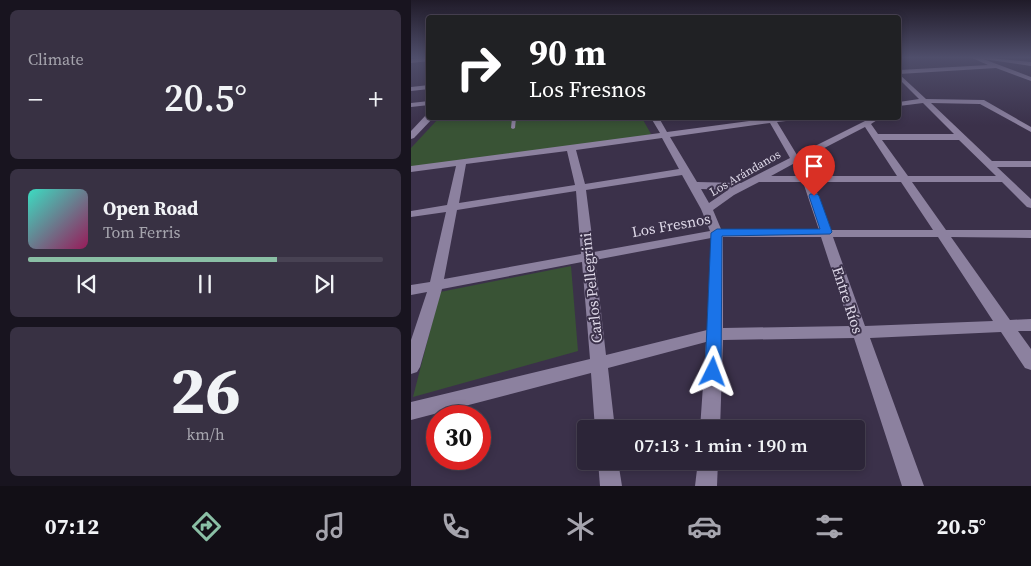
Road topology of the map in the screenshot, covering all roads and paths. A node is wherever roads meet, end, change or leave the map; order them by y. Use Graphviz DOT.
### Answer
graph roads {
  1 [pos="903,80"];
  2 [pos="426,87"];
  3 [pos="411,89"];
  4 [pos="924,101"];
  5 [pos="426,103"];
  6 [pos="901,104"];
  7 [pos="411,105"];
  8 [pos="426,120"];
  9 [pos="514,120"];
  10 [pos="656,120"];
  11 [pos="773,120"];
  12 [pos="871,120"];
  13 [pos="421,124"];
  14 [pos="411,125"];
  15 [pos="513,128"];
  16 [pos="1031,130"];
  17 [pos="667,134"];
  18 [pos="411,136"];
  19 [pos="876,137"];
  20 [pos="961,137"];
  21 [pos="571,148"];
  22 [pos="797,158"];
  23 [pos="462,162"];
  24 [pos="989,164"];
  25 [pos="1031,164"];
  26 [pos="411,169"];
  27 [pos="686,171"];
  28 [pos="756,179"];
  29 [pos="807,179"];
  30 [pos="905,179"];
  31 [pos="1004,179"];
  32 [pos="694,185"];
  33 [pos="744,186"];
  34 [pos="581,188"];
  35 [pos="1031,205"];
  36 [pos="452,208"];
  37 [pos="707,210"];
  38 [pos="411,214"];
  39 [pos="826,232"];
  40 [pos="717,233"];
  41 [pos="941,233"];
  42 [pos="1031,234"];
  43 [pos="588,256"];
  44 [pos="436,285"];
  45 [pos="411,290"];
  46 [pos="1031,325"];
  47 [pos="1005,326"];
  48 [pos="858,332"];
  49 [pos="715,334"];
  50 [pos="599,363"];
  51 [pos="1031,363"];
  52 [pos="411,366"];
  53 [pos="411,411"];
  54 [pos="604,420"];
  55 [pos="710,420"];
  56 [pos="609,470"];
  57 [pos="707,470"];
  58 [pos="611,486"];
  59 [pos="706,486"];
  60 [pos="913,486"];
  1 -- 4 [label="street"];
  2 -- 3 [label="street"];
  4 -- 6 [label="street"];
  4 -- 16 [label="street"];
  4 -- 20 [label="street"];
  5 -- 7 [label="street"];
  8 -- 13 [label="street"];
  9 -- 15 [label="lane"];
  10 -- 17 [label="street"];
  11 -- 17 [label="street"];
  11 -- 22 [label="street, Entre Ríos"];
  12 -- 19 [label="street"];
  12 -- 22 [label="street, Los Arándanos"];
  13 -- 14 [label="street"];
  13 -- 18 [label="street"];
  17 -- 21 [label="street"];
  17 -- 27 [label="street"];
  19 -- 20 [label="street"];
  19 -- 30 [label="street"];
  20 -- 24 [label="street"];
  21 -- 23 [label="street"];
  21 -- 34 [label="street, Carlos Pellegrini"];
  22 -- 28 [label="street, Los Arándanos"];
  22 -- 29 [label="street, Entre Ríos"];
  23 -- 26 [label="street"];
  23 -- 36 [label="street"];
  24 -- 25 [label="street"];
  24 -- 31 [label="street"];
  27 -- 32 [label="street"];
  27 -- 34 [label="street"];
  28 -- 29 [label="street"];
  28 -- 33 [label="street, Los Arándanos"];
  29 -- 30 [label="street"];
  29 -- 39 [label="street, Entre Ríos"];
  30 -- 31 [label="street"];
  30 -- 41 [label="street"];
  31 -- 35 [label="street"];
  32 -- 33 [label="street"];
  32 -- 37 [label="street"];
  33 -- 37 [label="street, Los Arándanos"];
  34 -- 36 [label="street"];
  34 -- 43 [label="street, Carlos Pellegrini"];
  36 -- 38 [label="street"];
  36 -- 44 [label="street"];
  37 -- 40 [label="street"];
  39 -- 40 [label="street, Los Fresnos"];
  39 -- 41 [label="street, Los Fresnos"];
  39 -- 48 [label="street, Entre Ríos"];
  40 -- 43 [label="street, Los Fresnos"];
  40 -- 49 [label="street"];
  41 -- 42 [label="street, Los Fresnos"];
  41 -- 47 [label="street"];
  43 -- 44 [label="street, Los Fresnos"];
  43 -- 50 [label="street, Carlos Pellegrini"];
  44 -- 45 [label="street, Los Fresnos"];
  44 -- 52 [label="street"];
  46 -- 47 [label="street"];
  47 -- 48 [label="street"];
  47 -- 51 [label="street"];
  48 -- 49 [label="street"];
  48 -- 60 [label="street, Entre Ríos"];
  49 -- 50 [label="street"];
  49 -- 55 [label="street"];
  50 -- 53 [label="street"];
  50 -- 54 [label="street, Carlos Pellegrini"];
  56 -- 58 [label="street"];
  57 -- 59 [label="street"];
}
